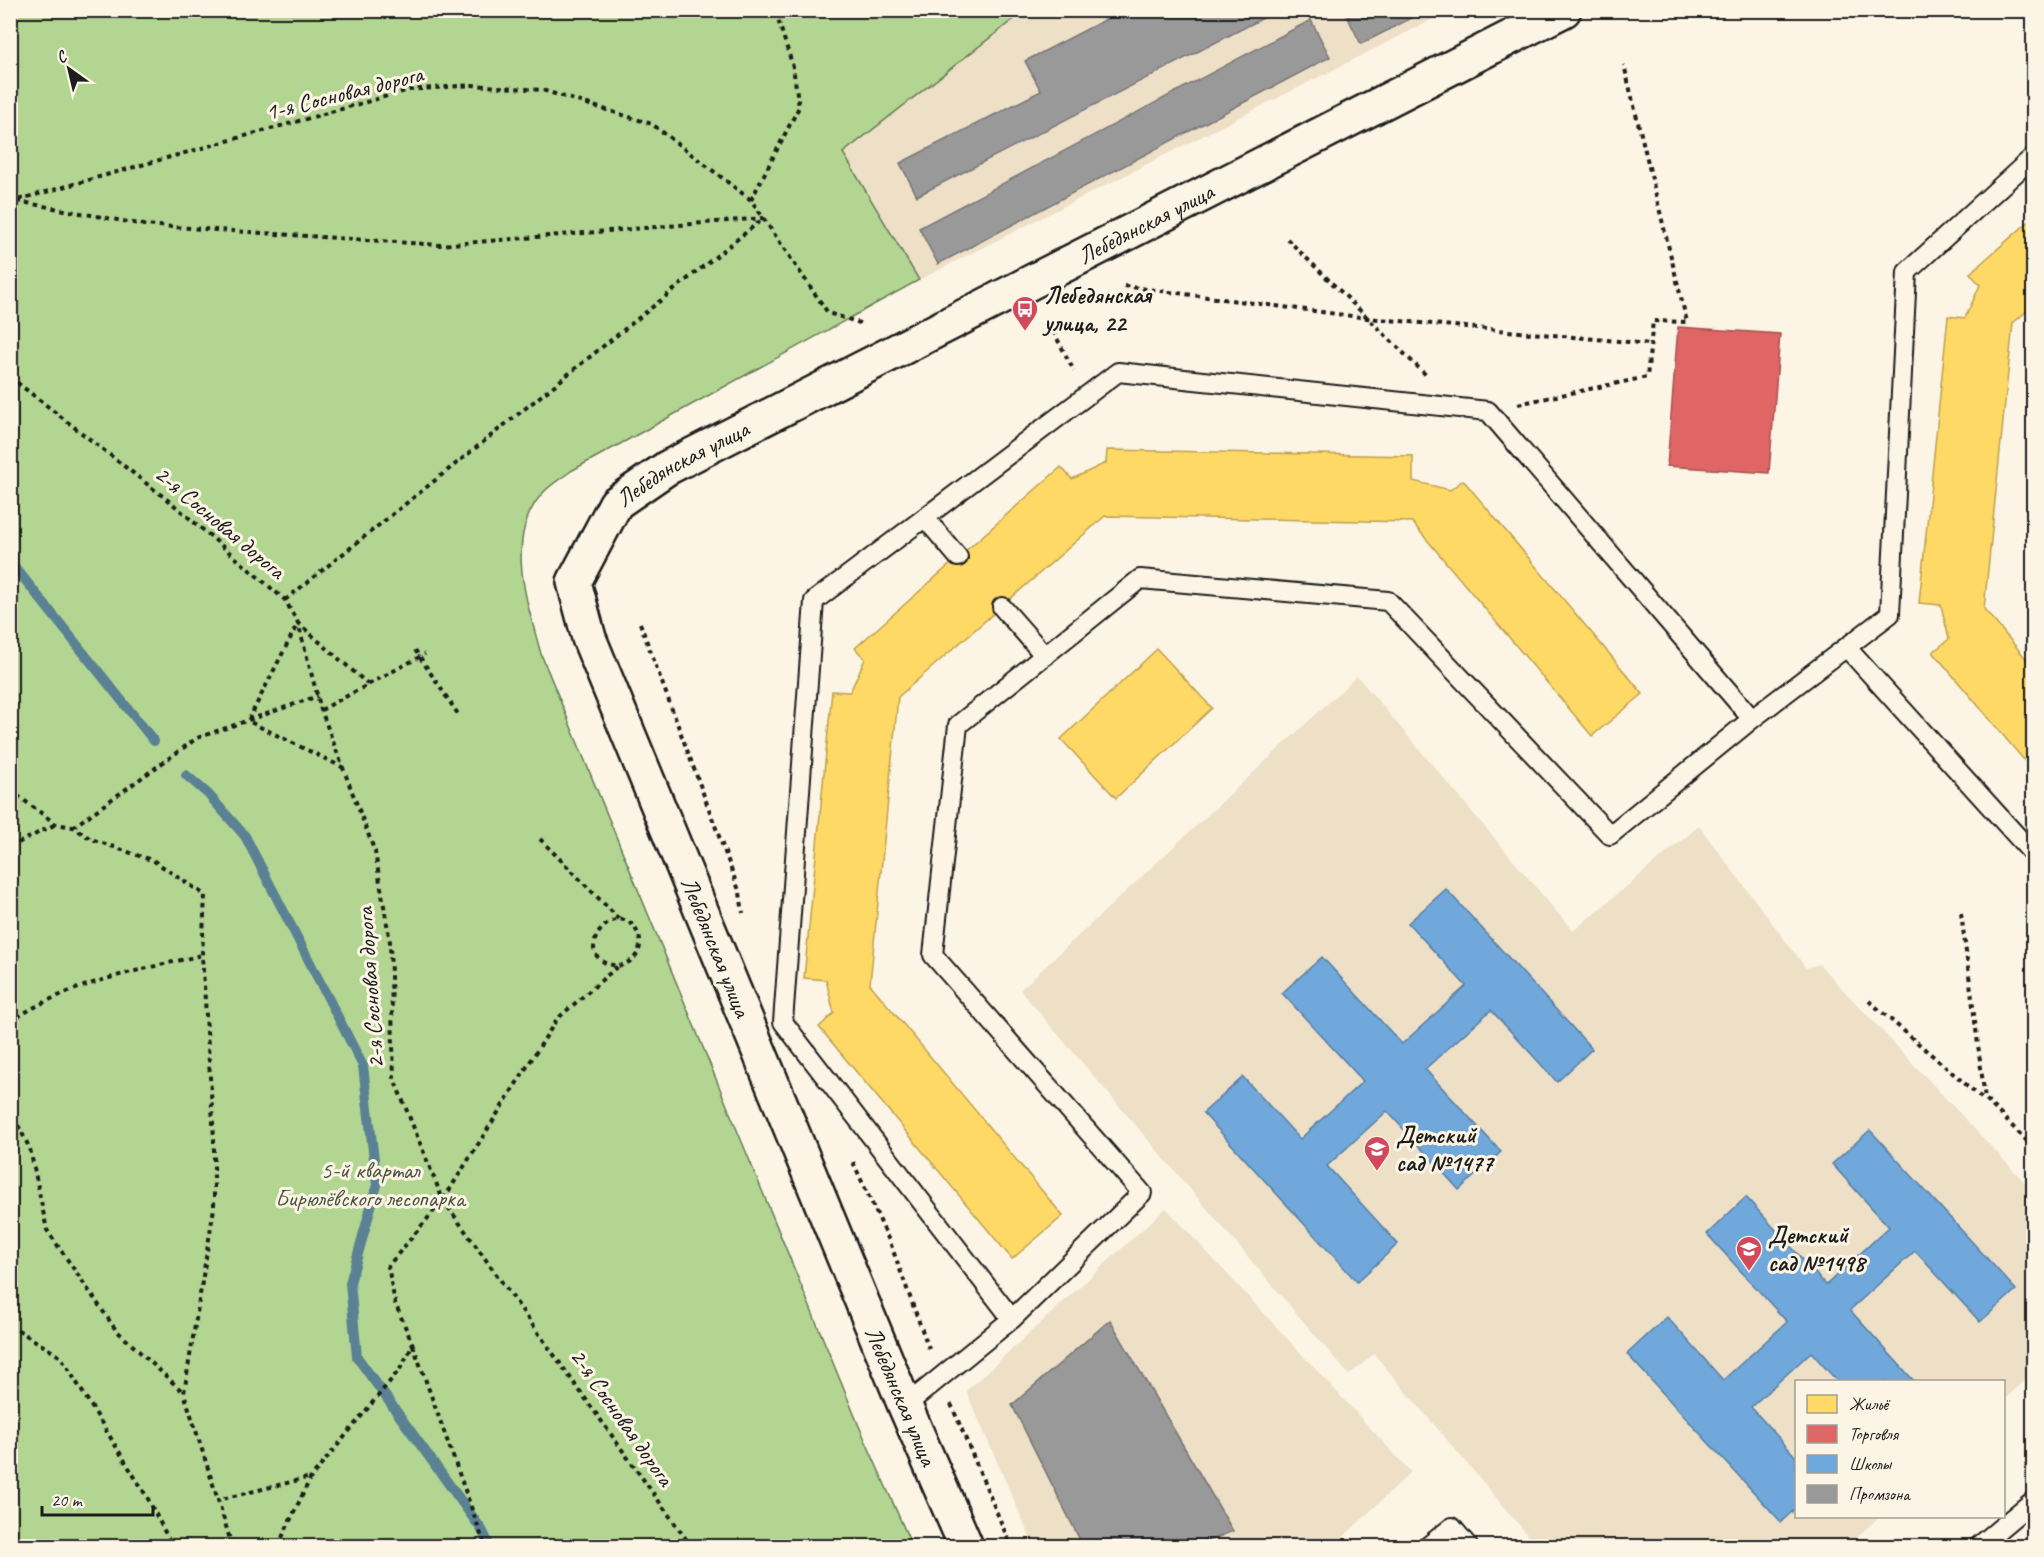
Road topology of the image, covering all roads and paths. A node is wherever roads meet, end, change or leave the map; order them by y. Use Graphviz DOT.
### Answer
graph roads {
  1 [pos="775,10"];
  2 [pos="1564,10"];
  3 [pos="1624,65"];
  4 [pos="2034,156"];
  5 [pos="751,200"];
  6 [pos="13,202"];
  7 [pos="765,218"];
  8 [pos="1287,239"];
  9 [pos="1124,286"];
  10 [pos="1367,318"];
  11 [pos="860,323"];
  12 [pos="1049,323"];
  13 [pos="1650,344"];
  14 [pos="10,377"];
  15 [pos="1087,396"];
  16 [pos="1460,408"];
  17 [pos="1488,411"];
  18 [pos="925,518"];
  19 [pos="958,557"];
  20 [pos="285,600"];
  21 [pos="1002,607"];
  22 [pos="298,623"];
  23 [pos="1846,648"];
  24 [pos="415,650"];
  25 [pos="425,654"];
  26 [pos="1045,656"];
  27 [pos="369,684"];
  28 [pos="318,696"];
  29 [pos="321,710"];
  30 [pos="458,714"];
  31 [pos="1752,719"];
  32 [pos="248,721"];
  33 [pos="344,768"];
  34 [pos="10,790"];
  35 [pos="56,824"];
  36 [pos="73,827"];
  37 [pos="540,839"];
  38 [pos="10,847"];
  39 [pos="2034,855"];
  40 [pos="1961,913"];
  41 [pos="620,920"];
  42 [pos="202,955"];
  43 [pos="618,966"];
  44 [pos="1869,1001"];
  45 [pos="10,1022"];
  46 [pos="1993,1107"];
  47 [pos="10,1109"];
  48 [pos="2034,1148"];
  49 [pos="443,1200"];
  50 [pos="1012,1318"];
  51 [pos="10,1325"];
  52 [pos="413,1345"];
  53 [pos="184,1393"];
  54 [pos="905,1406"];
  55 [pos="312,1477"];
  56 [pos="218,1500"];
  57 [pos="2034,1500"];
  58 [pos="172,1546"];
  59 [pos="232,1546"];
  60 [pos="278,1546"];
  61 [pos="485,1546"];
  62 [pos="691,1546"];
  63 [pos="966,1546"];
  64 [pos="1428,1546"];
  65 [pos="1468,1546"];
  66 [pos="1979,1546"];
  1 -- 5 [label="path"];
  2 -- 54 [label="street, Лебедянская улица"];
  3 -- 13 [label="path"];
  4 -- 23 [label="lane"];
  5 -- 6 [label="path, 1-я Сосновая дорога"];
  5 -- 7 [label="path, 1-я Сосновая дорога"];
  6 -- 7 [label="path"];
  7 -- 11 [label="path, 1-я Сосновая дорога"];
  7 -- 20 [label="path"];
  8 -- 10 [label="path"];
  9 -- 10 [label="path"];
  10 -- 13 [label="path"];
  10 -- 16 [label="path"];
  12 -- 15 [label="path"];
  13 -- 17 [label="path"];
  14 -- 20 [label="path, 2-я Сосновая дорога"];
  15 -- 16 [label="lane"];
  15 -- 18 [label="lane"];
  16 -- 17 [label="lane"];
  17 -- 31 [label="lane"];
  18 -- 19 [label="lane"];
  18 -- 50 [label="lane"];
  20 -- 22 [label="path, 2-я Сосновая дорога"];
  21 -- 26 [label="lane"];
  22 -- 27 [label="path"];
  22 -- 28 [label="path, 2-я Сосновая дорога"];
  22 -- 32 [label="path"];
  23 -- 31 [label="lane"];
  23 -- 39 [label="lane"];
  24 -- 30 [label="path"];
  25 -- 27 [label="path"];
  26 -- 31 [label="lane"];
  26 -- 50 [label="lane"];
  27 -- 29 [label="path"];
  28 -- 29 [label="path, 2-я Сосновая дорога"];
  28 -- 32 [label="path"];
  29 -- 33 [label="path, 2-я Сосновая дорога"];
  32 -- 33 [label="path"];
  32 -- 36 [label="path"];
  33 -- 49 [label="path, 2-я Сосновая дорога"];
  34 -- 35 [label="path"];
  35 -- 36 [label="path"];
  35 -- 38 [label="path"];
  36 -- 42 [label="path"];
  37 -- 41 [label="path"];
  40 -- 46 [label="path"];
  41 -- 43 [label="path"];
  41 -- 43 [label="path"];
  42 -- 45 [label="path"];
  42 -- 53 [label="path"];
  43 -- 49 [label="path"];
  44 -- 46 [label="path"];
  46 -- 48 [label="path"];
  47 -- 53 [label="path"];
  49 -- 52 [label="path"];
  49 -- 62 [label="path, 2-я Сосновая дорога"];
  50 -- 54 [label="lane"];
  51 -- 58 [label="path"];
  52 -- 55 [label="path"];
  52 -- 61 [label="path"];
  53 -- 56 [label="path"];
  54 -- 63 [label="street, Лебедянская улица"];
  55 -- 56 [label="path"];
  55 -- 60 [label="path"];
  56 -- 59 [label="path"];
  57 -- 66 [label="lane"];
  64 -- 65 [label="lane"];
}
